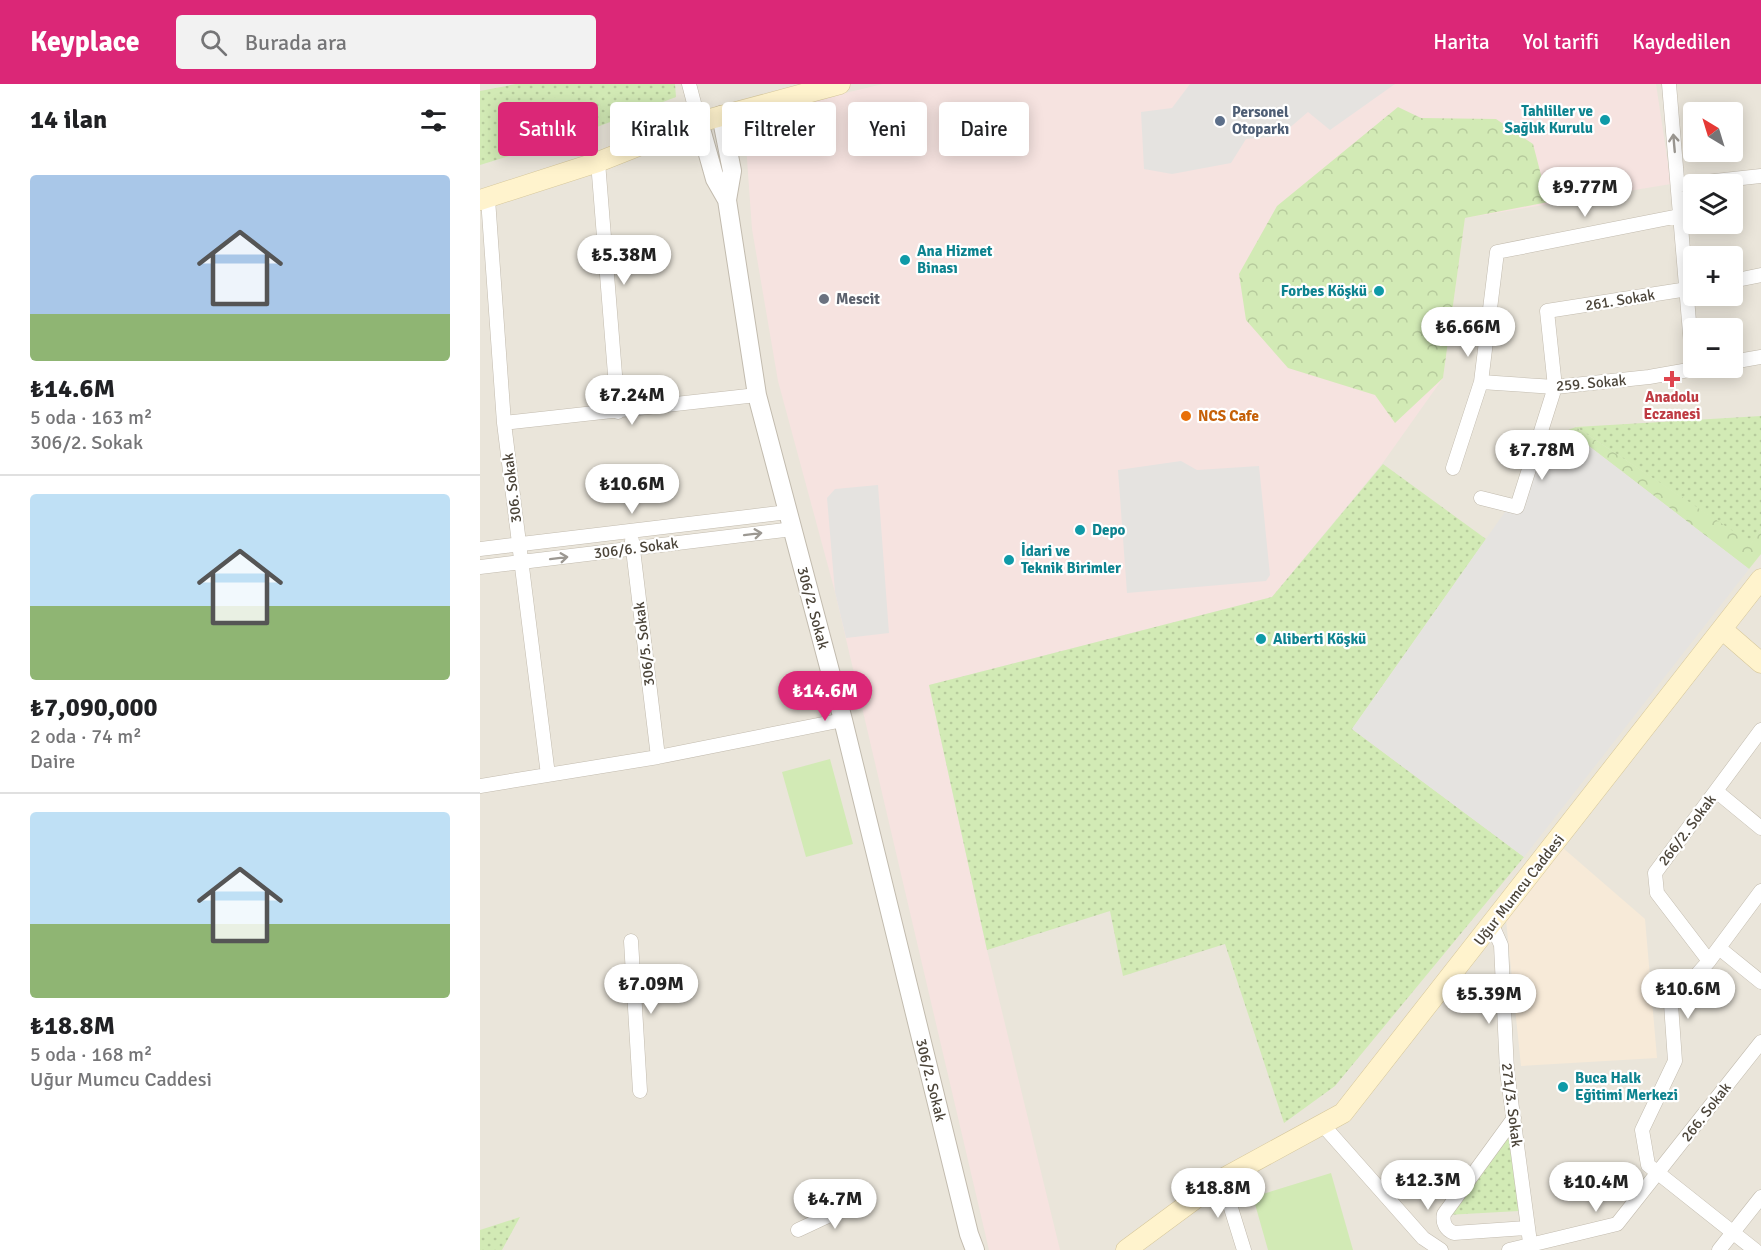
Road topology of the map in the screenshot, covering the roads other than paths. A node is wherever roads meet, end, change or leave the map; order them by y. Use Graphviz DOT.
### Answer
graph roads {
  1 [pos="689,84"];
  2 [pos="840,84"];
  3 [pos="1670,84"];
  4 [pos="694,102"];
  5 [pos="721,115"];
  6 [pos="710,118"];
  7 [pos="613,156"];
  8 [pos="709,156"];
  9 [pos="598,162"];
  10 [pos="1761,176"];
  11 [pos="1678,185"];
  12 [pos="484,199"];
  13 [pos="727,200"];
  14 [pos="1679,216"];
  15 [pos="1684,246"];
  16 [pos="1761,275"];
  17 [pos="1743,278"];
  18 [pos="1683,289"];
  19 [pos="1761,357"];
  20 [pos="1743,360"];
  21 [pos="1683,370"];
  22 [pos="1481,382"];
  23 [pos="1556,387"];
  24 [pos="756,395"];
  25 [pos="618,412"];
  26 [pos="504,423"];
  27 [pos="1452,468"];
  28 [pos="1481,498"];
  29 [pos="790,520"];
  30 [pos="631,531"];
  31 [pos="518,545"];
  32 [pos="480,549"];
  33 [pos="633,549"];
  34 [pos="520,562"];
  35 [pos="480,567"];
  36 [pos="1761,579"];
  37 [pos="1722,630"];
  38 [pos="1761,663"];
  39 [pos="843,720"];
  40 [pos="1761,730"];
  41 [pos="658,757"];
  42 [pos="548,775"];
  43 [pos="480,786"];
  44 [pos="1716,791"];
  45 [pos="1761,828"];
  46 [pos="1761,891"];
  47 [pos="1492,925"];
  48 [pos="631,941"];
  49 [pos="1719,948"];
  50 [pos="1709,961"];
  51 [pos="1761,981"];
  52 [pos="1761,1042"];
  53 [pos="640,1091"];
  54 [pos="1514,1118"];
  55 [pos="1322,1124"];
  56 [pos="1658,1173"];
  57 [pos="1222,1179"];
  58 [pos="1761,1197"];
  59 [pos="860,1201"];
  60 [pos="1527,1228"];
  61 [pos="798,1230"];
  62 [pos="1733,1233"];
  63 [pos="971,1245"];
  64 [pos="1530,1247"];
  65 [pos="1125,1249"];
  66 [pos="1244,1250"];
  67 [pos="1441,1250"];
  68 [pos="1509,1250"];
  69 [pos="1719,1250"];
  70 [pos="1755,1250"];
  1 -- 4 [label="street"];
  2 -- 5 [label="main road"];
  11 -- 3 [label="street, one-way"];
  5 -- 6 [label="main road"];
  5 -- 13 [label="street"];
  7 -- 9 [label="main road"];
  8 -- 13 [label="street, 306/2. Sokak"];
  9 -- 12 [label="main road"];
  9 -- 25 [label="street"];
  10 -- 11 [label="street"];
  11 -- 14 [label="street"];
  12 -- 26 [label="street, 306. Sokak"];
  13 -- 24 [label="street, 306/2. Sokak"];
  14 -- 15 [label="street"];
  14 -- 22 [label="street"];
  16 -- 17 [label="street"];
  18 -- 23 [label="street, 261. Sokak"];
  19 -- 20 [label="street"];
  21 -- 23 [label="street, 259. Sokak"];
  22 -- 23 [label="street, 259. Sokak"];
  22 -- 27 [label="street"];
  23 -- 28 [label="street"];
  24 -- 25 [label="street"];
  24 -- 29 [label="street, 306/2. Sokak"];
  25 -- 26 [label="street"];
  26 -- 31 [label="street, 306. Sokak"];
  29 -- 30 [label="street, 306/6. Sokak"];
  33 -- 29 [label="street, 306/6. Sokak, one-way"];
  29 -- 39 [label="street, 306/2. Sokak"];
  30 -- 31 [label="street, 306/6. Sokak"];
  30 -- 33 [label="street, 306/5. Sokak"];
  31 -- 32 [label="street, 306/6. Sokak"];
  31 -- 34 [label="street, 306. Sokak"];
  34 -- 33 [label="street, 306/6. Sokak, one-way"];
  33 -- 41 [label="street, 306/5. Sokak"];
  34 -- 35 [label="street, 306/6. Sokak"];
  34 -- 42 [label="street, 306. Sokak"];
  36 -- 37 [label="main road, Uğur Mumcu Caddesi"];
  37 -- 38 [label="main road"];
  37 -- 47 [label="main road, Uğur Mumcu Caddesi"];
  39 -- 41 [label="street"];
  39 -- 63 [label="street, 306/2. Sokak"];
  40 -- 44 [label="street, 266/2. Sokak"];
  41 -- 42 [label="street"];
  42 -- 43 [label="street"];
  44 -- 45 [label="street"];
  44 -- 50 [label="street, 266/2. Sokak"];
  46 -- 49 [label="street"];
  47 -- 54 [label="street, 271/3. Sokak"];
  47 -- 55 [label="main road, Uğur Mumcu Caddesi"];
  48 -- 53 [label="street"];
  49 -- 50 [label="street"];
  49 -- 51 [label="street"];
  50 -- 56 [label="street"];
  52 -- 56 [label="street, 266. Sokak"];
  54 -- 60 [label="street, 271/3. Sokak"];
  54 -- 60 [label="street"];
  55 -- 57 [label="main road, Uğur Mumcu Caddesi"];
  55 -- 67 [label="street"];
  56 -- 62 [label="street"];
  56 -- 64 [label="street, 266. Sokak"];
  57 -- 65 [label="main road, Uğur Mumcu Caddesi"];
  57 -- 66 [label="street"];
  58 -- 62 [label="street"];
  59 -- 61 [label="street"];
  60 -- 64 [label="street, 271/3. Sokak"];
  62 -- 69 [label="street"];
  62 -- 70 [label="street"];
  64 -- 68 [label="street, 266. Sokak"];
}
